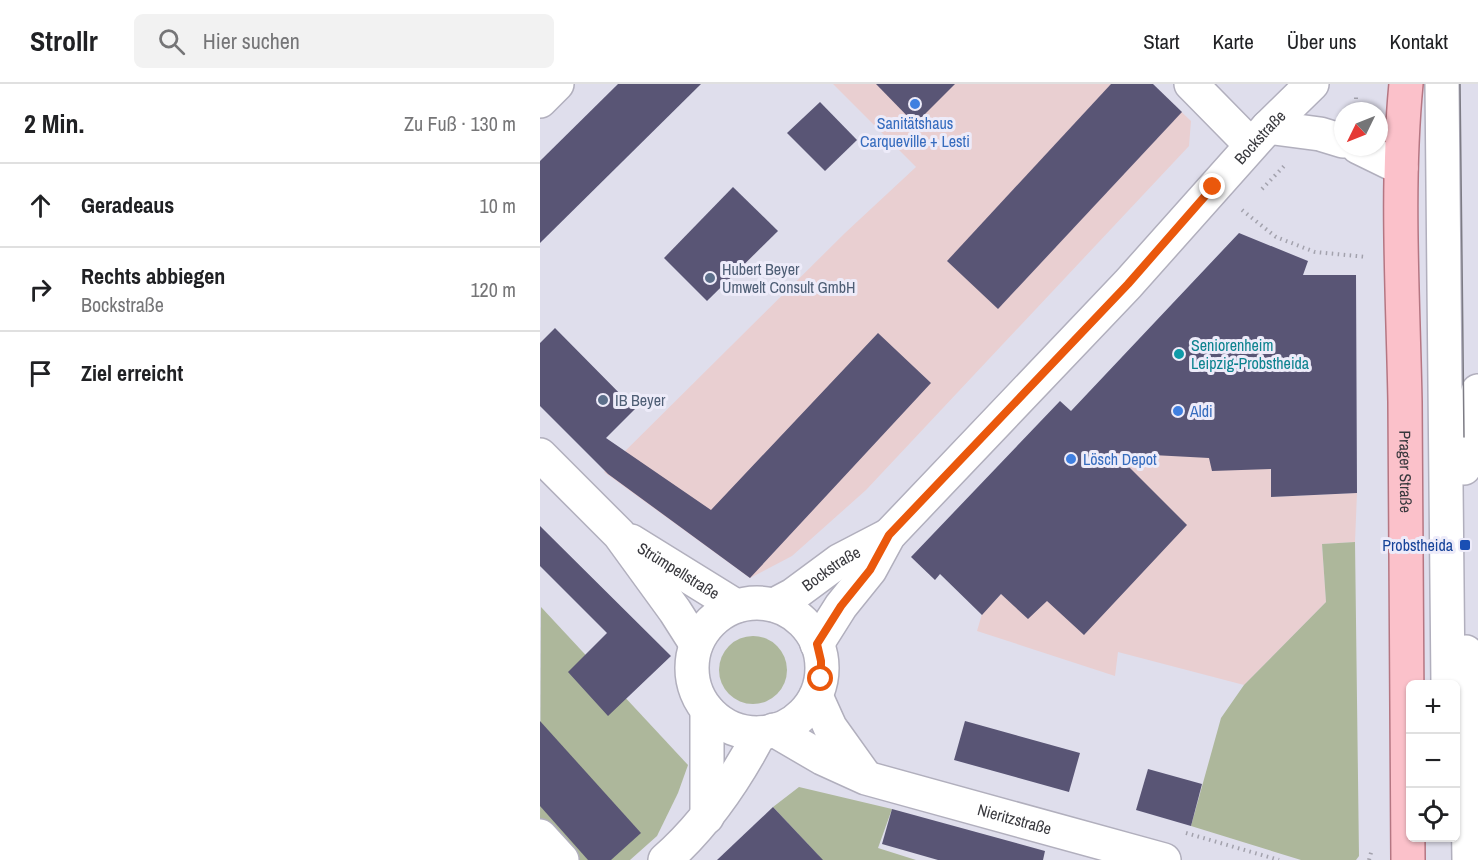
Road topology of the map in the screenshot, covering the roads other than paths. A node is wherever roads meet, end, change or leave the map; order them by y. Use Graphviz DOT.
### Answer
graph roads {
  1 [pos="557,84"];
  2 [pos="1191,84"];
  3 [pos="1312,84"];
  4 [pos="1406,84"];
  5 [pos="1442,84"];
  6 [pos="540,102"];
  7 [pos="1259,136"];
  8 [pos="1334,138"];
  9 [pos="1376,156"];
  10 [pos="1401,168"];
  11 [pos="1478,392"];
  12 [pos="540,455"];
  13 [pos="619,534"];
  14 [pos="889,535"];
  15 [pos="774,605"];
  16 [pos="736,606"];
  17 [pos="696,644"];
  18 [pos="817,644"];
  19 [pos="1448,680"];
  20 [pos="816,696"];
  21 [pos="707,710"];
  22 [pos="767,732"];
  23 [pos="866,778"];
  24 [pos="707,817"];
  25 [pos="540,836"];
  26 [pos="1450,842"];
  27 [pos="562,860"];
  28 [pos="665,860"];
  29 [pos="1164,860"];
  30 [pos="1408,860"];
  31 [pos="1450,860"];
  32 [pos="1469,860"];
  1 -- 6 [label="street"];
  2 -- 7 [label="street"];
  3 -- 7 [label="street, Bockstraße"];
  4 -- 10 [label="main road, Prager Straße"];
  5 -- 19 [label="street"];
  7 -- 8 [label="street"];
  7 -- 14 [label="street, Bockstraße"];
  9 -- 10 [label="street"];
  10 -- 30 [label="main road, Prager Straße"];
  11 -- 32 [label="street"];
  12 -- 13 [label="street, Strümpellstraße"];
  13 -- 16 [label="street, Strümpellstraße"];
  13 -- 17 [label="street, Strümpellstraße"];
  14 -- 15 [label="street, Bockstraße"];
  14 -- 18 [label="street, Bockstraße"];
  15 -- 16 [label="street"];
  15 -- 18 [label="street"];
  16 -- 17 [label="street"];
  17 -- 21 [label="street"];
  18 -- 20 [label="street"];
  20 -- 22 [label="street"];
  20 -- 23 [label="street"];
  21 -- 22 [label="street"];
  21 -- 24 [label="street"];
  22 -- 23 [label="street, Nieritzstraße"];
  22 -- 24 [label="street"];
  23 -- 29 [label="street, Nieritzstraße"];
  24 -- 28 [label="street"];
  25 -- 27 [label="street"];
  26 -- 31 [label="street"];
}
